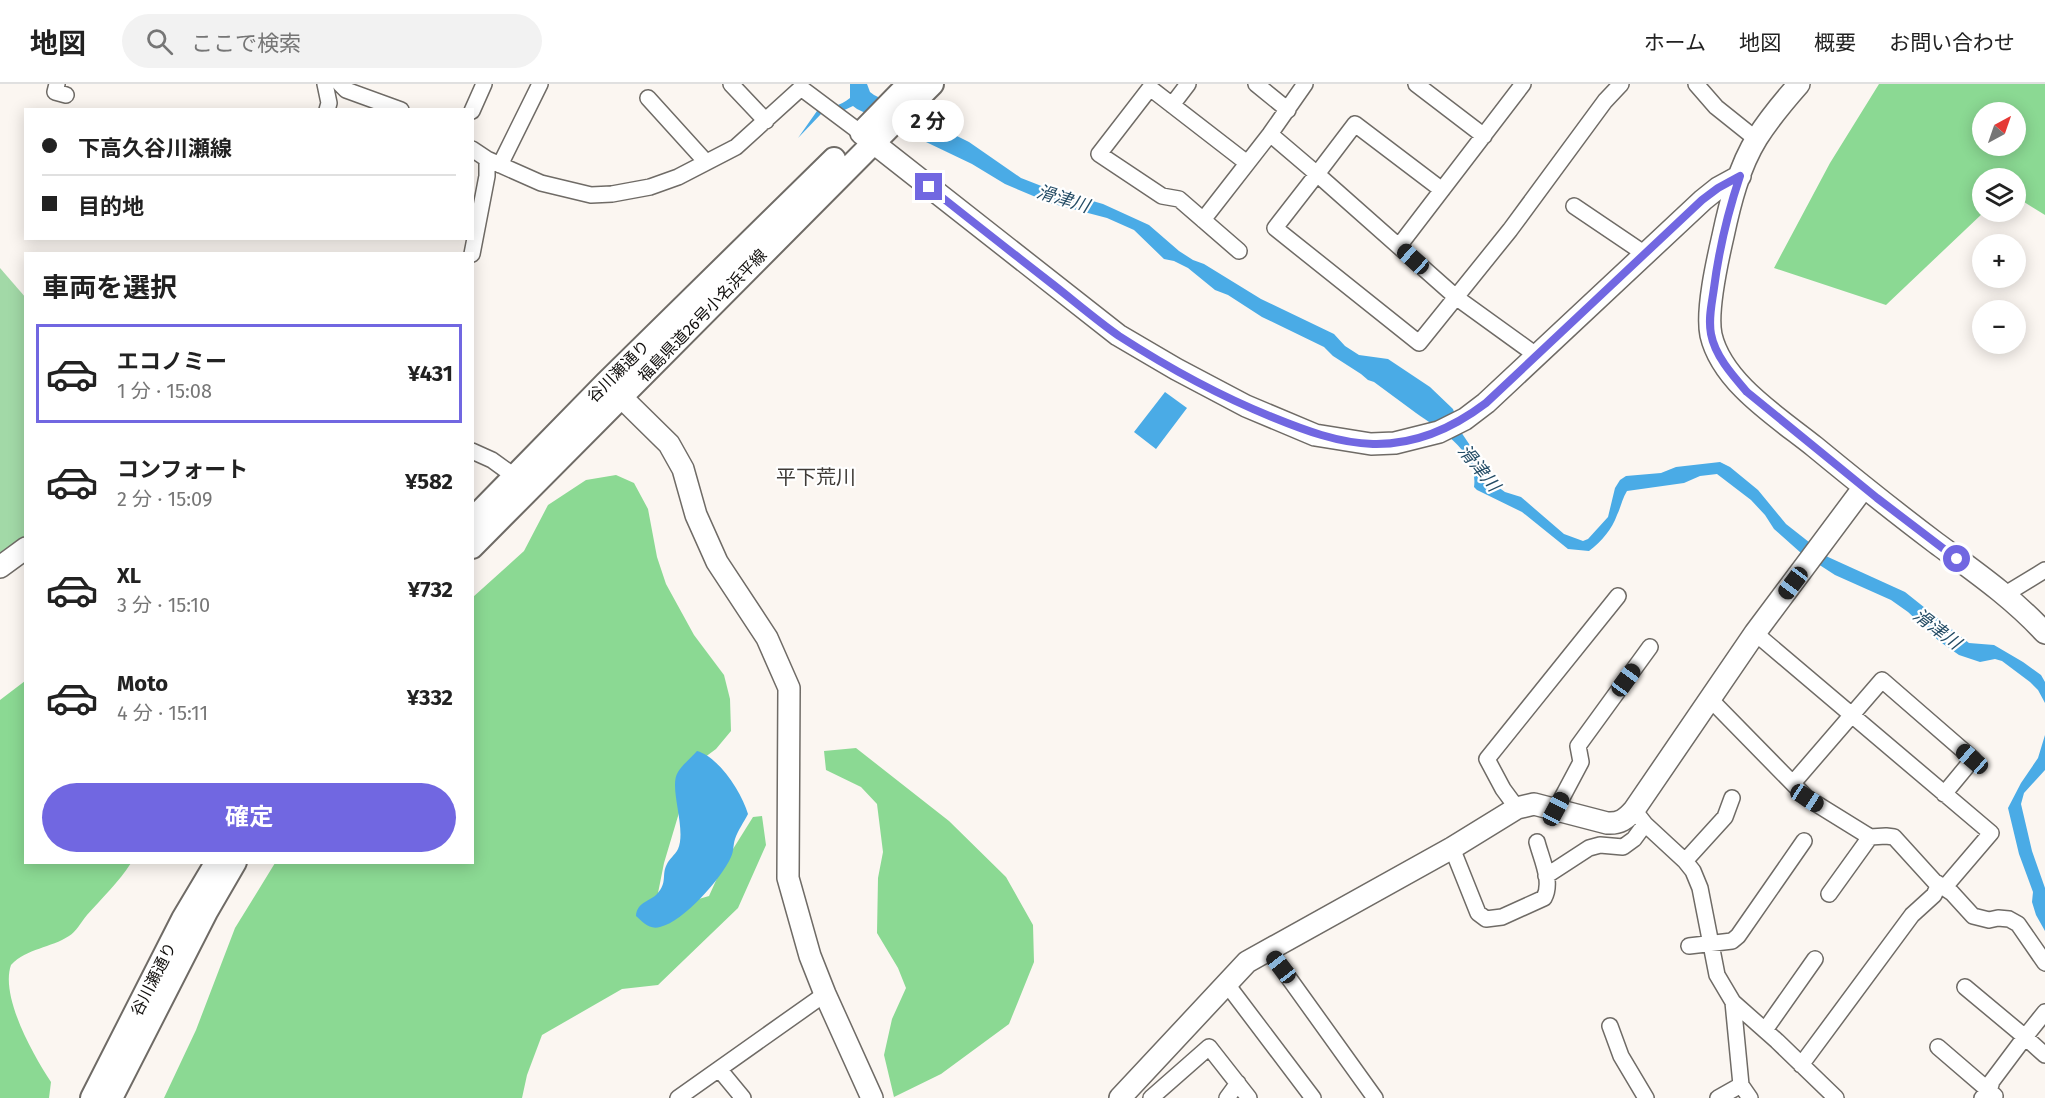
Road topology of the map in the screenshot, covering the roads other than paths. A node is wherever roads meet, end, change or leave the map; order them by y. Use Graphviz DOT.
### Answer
graph roads {
  1 [pos="325,84"];
  2 [pos="340,84"];
  3 [pos="484,84"];
  4 [pos="540,84"];
  5 [pos="730,84"];
  6 [pos="782,84"];
  7 [pos="932,84"];
  8 [pos="1188,84"];
  9 [pos="1256,84"];
  10 [pos="1305,84"];
  11 [pos="1416,84"];
  12 [pos="1523,84"];
  13 [pos="1621,84"];
  14 [pos="1696,84"];
  15 [pos="1799,84"];
  16 [pos="801,89"];
  17 [pos="900,93"];
  18 [pos="648,98"];
  19 [pos="1172,105"];
  20 [pos="328,108"];
  21 [pos="396,108"];
  22 [pos="473,108"];
  23 [pos="1288,110"];
  24 [pos="766,121"];
  25 [pos="871,134"];
  26 [pos="1270,134"];
  27 [pos="1484,136"];
  28 [pos="1756,139"];
  29 [pos="474,150"];
  30 [pos="494,162"];
  31 [pos="706,162"];
  32 [pos="1247,163"];
  33 [pos="1317,174"];
  34 [pos="1740,176"];
  35 [pos="1442,190"];
  36 [pos="1574,206"];
  37 [pos="1203,219"];
  38 [pos="1399,246"];
  39 [pos="1239,250"];
  40 [pos="471,252"];
  41 [pos="1644,254"];
  42 [pos="1457,298"];
  43 [pos="1536,355"];
  44 [pos="614,390"];
  45 [pos="474,452"];
  46 [pos="514,476"];
  47 [pos="1864,487"];
  48 [pos="474,518"];
  49 [pos="474,545"];
  50 [pos="24,549"];
  51 [pos="0,567"];
  52 [pos="2045,570"];
  53 [pos="2004,595"];
  54 [pos="1618,596"];
  55 [pos="1755,633"];
  56 [pos="2045,633"];
  57 [pos="1650,647"];
  58 [pos="1709,699"];
  59 [pos="1852,715"];
  60 [pos="1793,783"];
  61 [pos="1944,794"];
  62 [pos="1732,798"];
  63 [pos="1517,808"];
  64 [pos="1556,809"];
  65 [pos="1640,817"];
  66 [pos="1870,837"];
  67 [pos="1804,841"];
  68 [pos="1537,842"];
  69 [pos="1452,848"];
  70 [pos="1685,861"];
  71 [pos="216,864"];
  72 [pos="234,864"];
  73 [pos="1546,876"];
  74 [pos="1942,886"];
  75 [pos="1829,894"];
  76 [pos="1712,944"];
  77 [pos="1689,946"];
  78 [pos="1268,949"];
  79 [pos="1815,958"];
  80 [pos="2045,963"];
  81 [pos="1226,983"];
  82 [pos="1965,987"];
  83 [pos="825,994"];
  84 [pos="1733,1002"];
  85 [pos="2045,1012"];
  86 [pos="1610,1026"];
  87 [pos="1765,1030"];
  88 [pos="2025,1037"];
  89 [pos="1938,1047"];
  90 [pos="2045,1055"];
  91 [pos="1801,1065"];
  92 [pos="719,1069"];
  93 [pos="1238,1083"];
  94 [pos="1740,1085"];
  95 [pos="1989,1096"];
  96 [pos="92,1098"];
  97 [pos="111,1098"];
  98 [pos="678,1098"];
  99 [pos="743,1098"];
  100 [pos="872,1098"];
  101 [pos="1120,1098"];
  102 [pos="1151,1098"];
  103 [pos="1227,1098"];
  104 [pos="1250,1098"];
  105 [pos="1313,1098"];
  106 [pos="1375,1098"];
  107 [pos="1647,1098"];
  108 [pos="1718,1098"];
  109 [pos="1750,1098"];
  110 [pos="1836,1098"];
  1 -- 20 [label="street"];
  2 -- 21 [label="street"];
  3 -- 22 [label="street"];
  4 -- 30 [label="street"];
  5 -- 24 [label="street"];
  6 -- 16 [label="street"];
  7 -- 17 [label="main road, 福島県道26号小名浜平線"];
  8 -- 19 [label="street"];
  9 -- 23 [label="street"];
  10 -- 23 [label="street"];
  11 -- 27 [label="street"];
  12 -- 27 [label="street"];
  13 -- 42 [label="street"];
  14 -- 28 [label="street"];
  15 -- 28 [label="street"];
  16 -- 24 [label="street"];
  16 -- 25 [label="street"];
  17 -- 25 [label="main road, 福島県道26号小名浜平線"];
  18 -- 31 [label="street"];
  19 -- 32 [label="street"];
  19 -- 37 [label="street"];
  23 -- 26 [label="street"];
  24 -- 31 [label="street"];
  25 -- 43 [label="street"];
  25 -- 44 [label="main road, 福島県道26号小名浜平線"];
  26 -- 32 [label="street"];
  26 -- 33 [label="street"];
  27 -- 35 [label="street"];
  28 -- 34 [label="street"];
  29 -- 30 [label="street"];
  30 -- 31 [label="street"];
  30 -- 40 [label="street"];
  32 -- 37 [label="street"];
  33 -- 35 [label="street"];
  33 -- 38 [label="street"];
  33 -- 42 [label="street"];
  34 -- 41 [label="street"];
  34 -- 47 [label="street"];
  35 -- 38 [label="street"];
  36 -- 41 [label="street"];
  37 -- 39 [label="street"];
  38 -- 42 [label="street"];
  41 -- 43 [label="street"];
  42 -- 43 [label="street"];
  44 -- 46 [label="main road, 谷川瀬通り"];
  44 -- 49 [label="main road, 福島県道26号小名浜平線"];
  44 -- 83 [label="street"];
  45 -- 46 [label="street"];
  46 -- 48 [label="main road, 谷川瀬通り"];
  47 -- 53 [label="street"];
  47 -- 55 [label="street"];
  50 -- 51 [label="street"];
  52 -- 53 [label="street"];
  53 -- 56 [label="street"];
  54 -- 63 [label="street"];
  55 -- 58 [label="street"];
  55 -- 59 [label="street"];
  57 -- 64 [label="street"];
  58 -- 60 [label="street"];
  58 -- 65 [label="street"];
  59 -- 60 [label="street"];
  59 -- 61 [label="street"];
  59 -- 61 [label="street"];
  60 -- 66 [label="street"];
  61 -- 74 [label="street"];
  62 -- 70 [label="street"];
  63 -- 64 [label="street"];
  63 -- 69 [label="street"];
  64 -- 65 [label="street"];
  65 -- 70 [label="street"];
  65 -- 73 [label="street"];
  66 -- 74 [label="street"];
  66 -- 75 [label="street"];
  67 -- 76 [label="street"];
  68 -- 73 [label="street"];
  69 -- 73 [label="street"];
  69 -- 78 [label="street"];
  70 -- 76 [label="street"];
  71 -- 96 [label="main road, 谷川瀬通り"];
  72 -- 97 [label="main road"];
  74 -- 80 [label="street"];
  74 -- 91 [label="street"];
  76 -- 77 [label="street"];
  76 -- 84 [label="street"];
  78 -- 81 [label="street"];
  78 -- 106 [label="street"];
  79 -- 87 [label="street"];
  81 -- 101 [label="street"];
  81 -- 105 [label="street"];
  82 -- 88 [label="street"];
  83 -- 92 [label="street"];
  83 -- 100 [label="street"];
  84 -- 87 [label="street"];
  84 -- 94 [label="street"];
  85 -- 88 [label="street"];
  86 -- 107 [label="street"];
  87 -- 91 [label="street"];
  88 -- 90 [label="street"];
  88 -- 95 [label="street"];
  89 -- 95 [label="street"];
  91 -- 110 [label="street"];
  92 -- 98 [label="street"];
  92 -- 99 [label="street"];
  93 -- 102 [label="street"];
  93 -- 103 [label="street"];
  93 -- 104 [label="street"];
  94 -- 108 [label="street"];
  94 -- 109 [label="street"];
}
